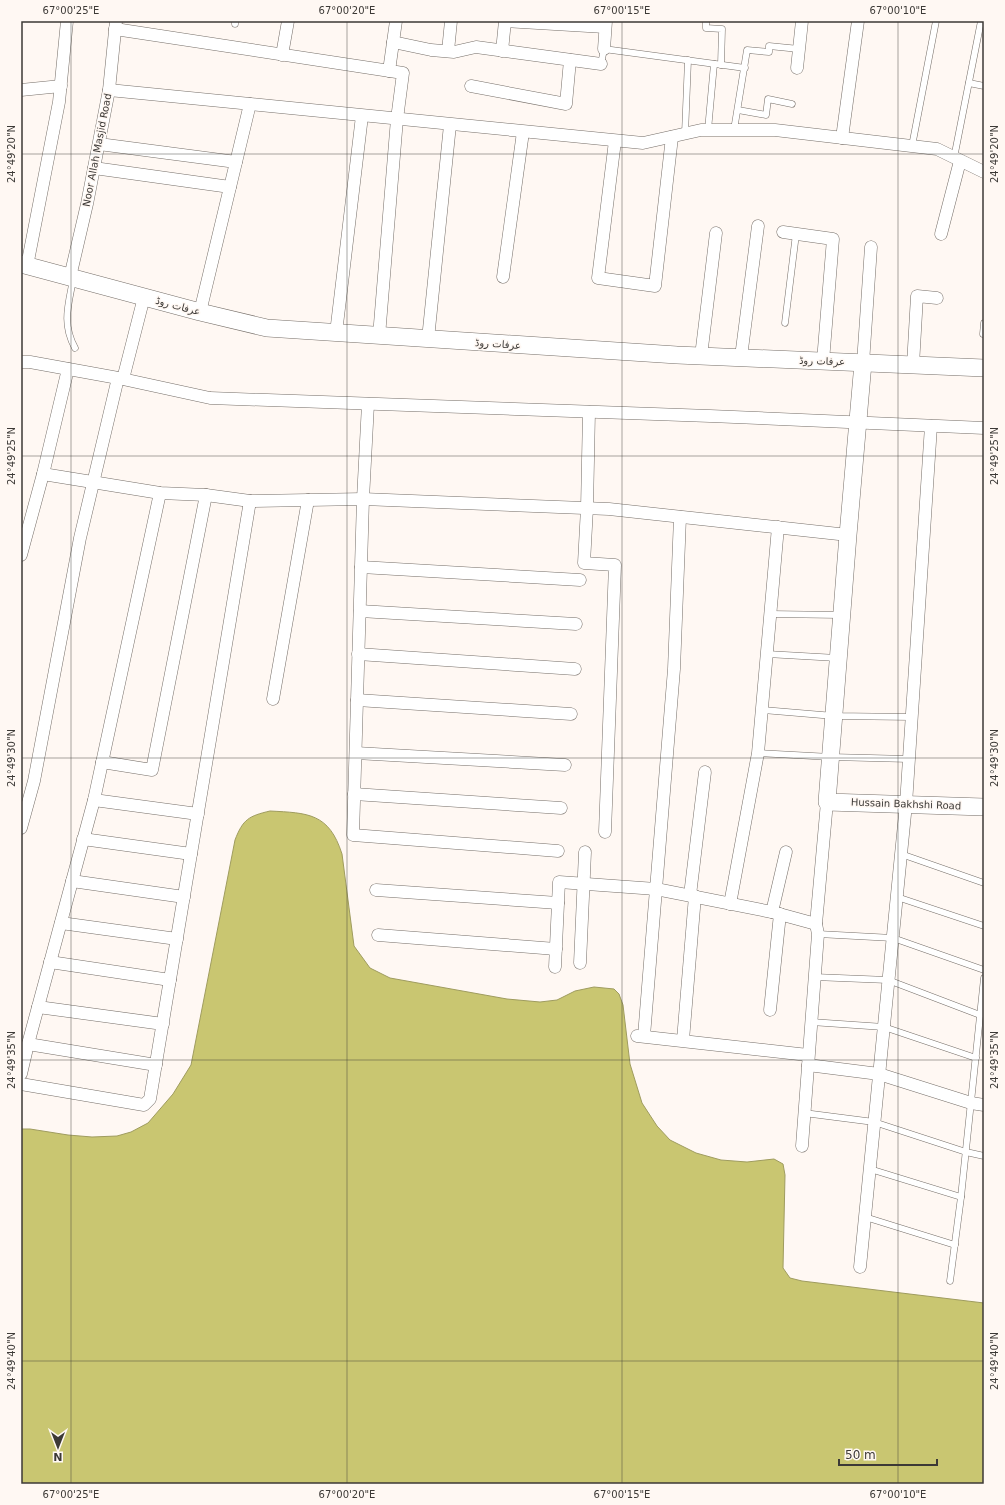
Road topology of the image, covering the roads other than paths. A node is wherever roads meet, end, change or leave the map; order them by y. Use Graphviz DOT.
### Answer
graph roads {
  1 [pos="67,21"];
  2 [pos="288,21"];
  3 [pos="396,21"];
  4 [pos="451,21"];
  5 [pos="504,21"];
  6 [pos="706,21"];
  7 [pos="802,21"];
  8 [pos="858,21"];
  9 [pos="936,21"];
  10 [pos="981,21"];
  11 [pos="606,24"];
  12 [pos="116,25"];
  13 [pos="393,42"];
  14 [pos="604,49"];
  15 [pos="799,49"];
  16 [pos="448,51"];
  17 [pos="502,51"];
  18 [pos="282,55"];
  19 [pos="570,60"];
  20 [pos="688,60"];
  21 [pos="601,64"];
  22 [pos="714,64"];
  23 [pos="721,65"];
  24 [pos="745,68"];
  25 [pos="797,68"];
  26 [pos="389,71"];
  27 [pos="969,83"];
  28 [pos="61,86"];
  29 [pos="471,86"];
  30 [pos="984,86"];
  31 [pos="21,90"];
  32 [pos="109,90"];
  33 [pos="250,104"];
  34 [pos="792,104"];
  35 [pos="738,110"];
  36 [pos="362,116"];
  37 [pos="397,119"];
  38 [pos="450,125"];
  39 [pos="708,130"];
  40 [pos="734,130"];
  41 [pos="523,132"];
  42 [pos="685,134"];
  43 [pos="672,137"];
  44 [pos="842,138"];
  45 [pos="615,140"];
  46 [pos="99,144"];
  47 [pos="912,146"];
  48 [pos="957,159"];
  49 [pos="236,162"];
  50 [pos="94,168"];
  51 [pos="984,172"];
  52 [pos="230,187"];
  53 [pos="758,226"];
  54 [pos="783,232"];
  55 [pos="716,233"];
  56 [pos="796,234"];
  57 [pos="941,234"];
  58 [pos="870,247"];
  59 [pos="24,264"];
  60 [pos="72,278"];
  61 [pos="503,278"];
  62 [pos="144,297"];
  63 [pos="937,298"];
  64 [pos="200,312"];
  65 [pos="785,323"];
  66 [pos="984,323"];
  67 [pos="336,333"];
  68 [pos="983,334"];
  69 [pos="379,336"];
  70 [pos="428,339"];
  71 [pos="75,348"];
  72 [pos="701,356"];
  73 [pos="741,358"];
  74 [pos="822,361"];
  75 [pos="21,362"];
  76 [pos="863,363"];
  77 [pos="913,365"];
  78 [pos="984,368"];
  79 [pos="68,369"];
  80 [pos="120,378"];
  81 [pos="368,404"];
  82 [pos="589,412"];
  83 [pos="857,423"];
  84 [pos="931,426"];
  85 [pos="984,428"];
  86 [pos="43,474"];
  87 [pos="94,481"];
  88 [pos="160,493"];
  89 [pos="206,496"];
  90 [pos="363,499"];
  91 [pos="308,500"];
  92 [pos="250,501"];
  93 [pos="587,508"];
  94 [pos="680,517"];
  95 [pos="778,527"];
  96 [pos="848,535"];
  97 [pos="21,555"];
  98 [pos="361,567"];
  99 [pos="580,580"];
  100 [pos="360,611"];
  101 [pos="770,614"];
  102 [pos="841,615"];
  103 [pos="576,624"];
  104 [pos="358,654"];
  105 [pos="767,654"];
  106 [pos="838,658"];
  107 [pos="575,668"];
  108 [pos="273,699"];
  109 [pos="357,700"];
  110 [pos="763,710"];
  111 [pos="571,714"];
  112 [pos="834,716"];
  113 [pos="912,717"];
  114 [pos="356,753"];
  115 [pos="758,753"];
  116 [pos="831,757"];
  117 [pos="909,758"];
  118 [pos="102,762"];
  119 [pos="565,766"];
  120 [pos="705,772"];
  121 [pos="354,794"];
  122 [pos="94,800"];
  123 [pos="828,802"];
  124 [pos="906,804"];
  125 [pos="984,807"];
  126 [pos="561,808"];
  127 [pos="198,814"];
  128 [pos="21,828"];
  129 [pos="605,832"];
  130 [pos="83,839"];
  131 [pos="558,851"];
  132 [pos="585,852"];
  133 [pos="786,852"];
  134 [pos="191,854"];
  135 [pos="901,854"];
  136 [pos="72,881"];
  137 [pos="984,883"];
  138 [pos="584,884"];
  139 [pos="656,889"];
  140 [pos="376,890"];
  141 [pos="693,895"];
  142 [pos="184,897"];
  143 [pos="897,897"];
  144 [pos="558,903"];
  145 [pos="730,904"];
  146 [pos="776,913"];
  147 [pos="61,923"];
  148 [pos="984,926"];
  149 [pos="817,929"];
  150 [pos="378,935"];
  151 [pos="892,938"];
  152 [pos="177,939"];
  153 [pos="556,949"];
  154 [pos="50,962"];
  155 [pos="580,963"];
  156 [pos="555,967"];
  157 [pos="984,970"];
  158 [pos="814,977"];
  159 [pos="984,978"];
  160 [pos="170,980"];
  161 [pos="888,980"];
  162 [pos="38,1007"];
  163 [pos="770,1010"];
  164 [pos="980,1015"];
  165 [pos="811,1022"];
  166 [pos="163,1024"];
  167 [pos="884,1027"];
  168 [pos="683,1040"];
  169 [pos="28,1044"];
  170 [pos="976,1058"];
  171 [pos="808,1060"];
  172 [pos="156,1065"];
  173 [pos="21,1074"];
  174 [pos="879,1074"];
  175 [pos="21,1084"];
  176 [pos="971,1103"];
  177 [pos="984,1105"];
  178 [pos="804,1113"];
  179 [pos="874,1122"];
  180 [pos="802,1146"];
  181 [pos="966,1152"];
  182 [pos="984,1156"];
  183 [pos="870,1169"];
  184 [pos="961,1197"];
  185 [pos="865,1217"];
  186 [pos="955,1245"];
  187 [pos="860,1267"];
  188 [pos="950,1281"];
  1 -- 28 [label="street"];
  2 -- 18 [label="street"];
  3 -- 13 [label="street"];
  4 -- 16 [label="street"];
  5 -- 11 [label="street"];
  5 -- 17 [label="street"];
  6 -- 23 [label="lane"];
  7 -- 15 [label="street"];
  8 -- 44 [label="street"];
  9 -- 47 [label="lane"];
  10 -- 27 [label="lane"];
  11 -- 14 [label="street"];
  12 -- 18 [label="street"];
  12 -- 32 [label="street, Noor Allah Masjid Road"];
  13 -- 16 [label="street"];
  13 -- 26 [label="street"];
  14 -- 20 [label="lane"];
  14 -- 21 [label="lane"];
  15 -- 24 [label="lane"];
  15 -- 25 [label="street"];
  16 -- 17 [label="street"];
  17 -- 19 [label="street"];
  18 -- 26 [label="street"];
  19 -- 21 [label="street"];
  19 -- 29 [label="street"];
  20 -- 22 [label="lane"];
  20 -- 42 [label="lane"];
  22 -- 23 [label="lane"];
  22 -- 39 [label="lane"];
  23 -- 24 [label="lane"];
  24 -- 35 [label="lane"];
  26 -- 37 [label="street"];
  27 -- 30 [label="lane"];
  27 -- 48 [label="lane"];
  28 -- 31 [label="street"];
  28 -- 59 [label="street"];
  32 -- 33 [label="street"];
  32 -- 46 [label="street, Noor Allah Masjid Road"];
  33 -- 36 [label="street"];
  33 -- 49 [label="street"];
  34 -- 35 [label="lane"];
  35 -- 40 [label="lane"];
  36 -- 37 [label="street"];
  36 -- 67 [label="street"];
  37 -- 38 [label="street"];
  37 -- 69 [label="street"];
  38 -- 41 [label="street"];
  38 -- 70 [label="street"];
  39 -- 40 [label="street"];
  39 -- 42 [label="street"];
  40 -- 44 [label="street"];
  41 -- 45 [label="street"];
  41 -- 61 [label="street"];
  42 -- 43 [label="street"];
  43 -- 45 [label="street"];
  43 -- 45 [label="street"];
  44 -- 47 [label="street"];
  46 -- 49 [label="street"];
  46 -- 50 [label="street, Noor Allah Masjid Road"];
  47 -- 48 [label="street"];
  48 -- 51 [label="street"];
  48 -- 57 [label="street"];
  49 -- 52 [label="street"];
  50 -- 52 [label="street"];
  50 -- 60 [label="street, Noor Allah Masjid Road"];
  52 -- 64 [label="street"];
  53 -- 73 [label="street"];
  54 -- 56 [label="street"];
  55 -- 72 [label="street"];
  56 -- 65 [label="lane"];
  56 -- 74 [label="street"];
  58 -- 76 [label="street"];
  59 -- 60 [label="street, عرفات روڈ"];
  60 -- 62 [label="street, عرفات روڈ"];
  60 -- 71 [label="lane"];
  62 -- 64 [label="street, عرفات روڈ"];
  62 -- 80 [label="street"];
  63 -- 77 [label="street"];
  64 -- 67 [label="street, عرفات روڈ"];
  66 -- 68 [label="lane"];
  67 -- 69 [label="street, عرفات روڈ"];
  69 -- 70 [label="street, عرفات روڈ"];
  70 -- 72 [label="street, عرفات روڈ"];
  72 -- 73 [label="street, عرفات روڈ"];
  73 -- 74 [label="street, عرفات روڈ"];
  74 -- 76 [label="street, عرفات روڈ"];
  75 -- 79 [label="street"];
  76 -- 77 [label="street, عرفات روڈ"];
  76 -- 83 [label="street"];
  77 -- 78 [label="street, عرفات روڈ"];
  79 -- 80 [label="street"];
  79 -- 86 [label="street"];
  80 -- 81 [label="street"];
  80 -- 87 [label="street"];
  81 -- 82 [label="street"];
  81 -- 90 [label="street"];
  82 -- 83 [label="street"];
  82 -- 93 [label="street"];
  83 -- 84 [label="street"];
  83 -- 96 [label="street"];
  84 -- 85 [label="street"];
  84 -- 113 [label="street"];
  86 -- 87 [label="street"];
  86 -- 97 [label="street"];
  87 -- 88 [label="street"];
  87 -- 128 [label="street"];
  88 -- 89 [label="street"];
  88 -- 118 [label="street"];
  89 -- 92 [label="street"];
  89 -- 118 [label="street"];
  90 -- 91 [label="street"];
  90 -- 93 [label="street"];
  90 -- 98 [label="street"];
  91 -- 92 [label="street"];
  91 -- 108 [label="street"];
  92 -- 127 [label="street"];
  93 -- 94 [label="street"];
  93 -- 129 [label="street"];
  94 -- 95 [label="street"];
  94 -- 139 [label="street"];
  95 -- 96 [label="street"];
  95 -- 101 [label="street"];
  96 -- 102 [label="street"];
  98 -- 99 [label="street"];
  98 -- 100 [label="street"];
  100 -- 103 [label="street"];
  100 -- 104 [label="street"];
  101 -- 102 [label="lane"];
  101 -- 105 [label="street"];
  102 -- 106 [label="street"];
  104 -- 107 [label="street"];
  104 -- 109 [label="street"];
  105 -- 106 [label="lane"];
  105 -- 110 [label="street"];
  106 -- 112 [label="street"];
  109 -- 111 [label="street"];
  109 -- 114 [label="street"];
  110 -- 112 [label="lane"];
  110 -- 115 [label="street"];
  112 -- 113 [label="lane"];
  112 -- 116 [label="street"];
  113 -- 117 [label="street"];
  114 -- 119 [label="street"];
  114 -- 121 [label="street"];
  115 -- 116 [label="lane"];
  115 -- 145 [label="street"];
  116 -- 117 [label="lane"];
  116 -- 123 [label="street"];
  117 -- 124 [label="street"];
  118 -- 122 [label="street"];
  120 -- 141 [label="street"];
  121 -- 126 [label="street"];
  121 -- 131 [label="street"];
  122 -- 127 [label="street"];
  122 -- 130 [label="street"];
  123 -- 124 [label="street, Hussain Bakhshi Road"];
  123 -- 149 [label="street"];
  124 -- 125 [label="street, Hussain Bakhshi Road"];
  124 -- 135 [label="street"];
  127 -- 134 [label="street"];
  130 -- 134 [label="street"];
  130 -- 136 [label="street"];
  132 -- 138 [label="street"];
  133 -- 146 [label="street"];
  134 -- 142 [label="street"];
  135 -- 137 [label="lane"];
  135 -- 143 [label="street"];
  136 -- 142 [label="street"];
  136 -- 147 [label="street"];
  138 -- 139 [label="street"];
  138 -- 144 [label="street"];
  138 -- 155 [label="street"];
  139 -- 141 [label="street"];
  139 -- 168 [label="street"];
  140 -- 144 [label="street"];
  141 -- 145 [label="street"];
  141 -- 168 [label="street"];
  142 -- 152 [label="street"];
  143 -- 148 [label="lane"];
  143 -- 151 [label="street"];
  144 -- 153 [label="street"];
  145 -- 146 [label="street"];
  146 -- 149 [label="street"];
  146 -- 163 [label="street"];
  147 -- 152 [label="street"];
  147 -- 154 [label="street"];
  149 -- 151 [label="lane"];
  149 -- 158 [label="street"];
  150 -- 153 [label="street"];
  151 -- 157 [label="lane"];
  151 -- 161 [label="street"];
  152 -- 160 [label="street"];
  153 -- 156 [label="street"];
  154 -- 160 [label="street"];
  154 -- 162 [label="street"];
  158 -- 161 [label="lane"];
  158 -- 165 [label="street"];
  159 -- 164 [label="lane"];
  160 -- 166 [label="street"];
  161 -- 164 [label="lane"];
  161 -- 167 [label="street"];
  162 -- 166 [label="street"];
  162 -- 169 [label="street"];
  164 -- 170 [label="lane"];
  165 -- 167 [label="lane"];
  165 -- 171 [label="street"];
  166 -- 172 [label="street"];
  167 -- 170 [label="lane"];
  167 -- 174 [label="street"];
  168 -- 171 [label="street"];
  169 -- 172 [label="street"];
  169 -- 173 [label="street"];
  170 -- 176 [label="lane"];
  171 -- 174 [label="street"];
  171 -- 178 [label="street"];
  172 -- 175 [label="street"];
  174 -- 176 [label="street"];
  174 -- 179 [label="street"];
  176 -- 177 [label="street"];
  176 -- 181 [label="lane"];
  178 -- 179 [label="lane"];
  178 -- 180 [label="street"];
  179 -- 181 [label="lane"];
  179 -- 183 [label="street"];
  181 -- 182 [label="lane"];
  181 -- 184 [label="lane"];
  183 -- 184 [label="lane"];
  183 -- 185 [label="street"];
  184 -- 186 [label="lane"];
  185 -- 186 [label="lane"];
  185 -- 187 [label="street"];
  186 -- 188 [label="lane"];
}
